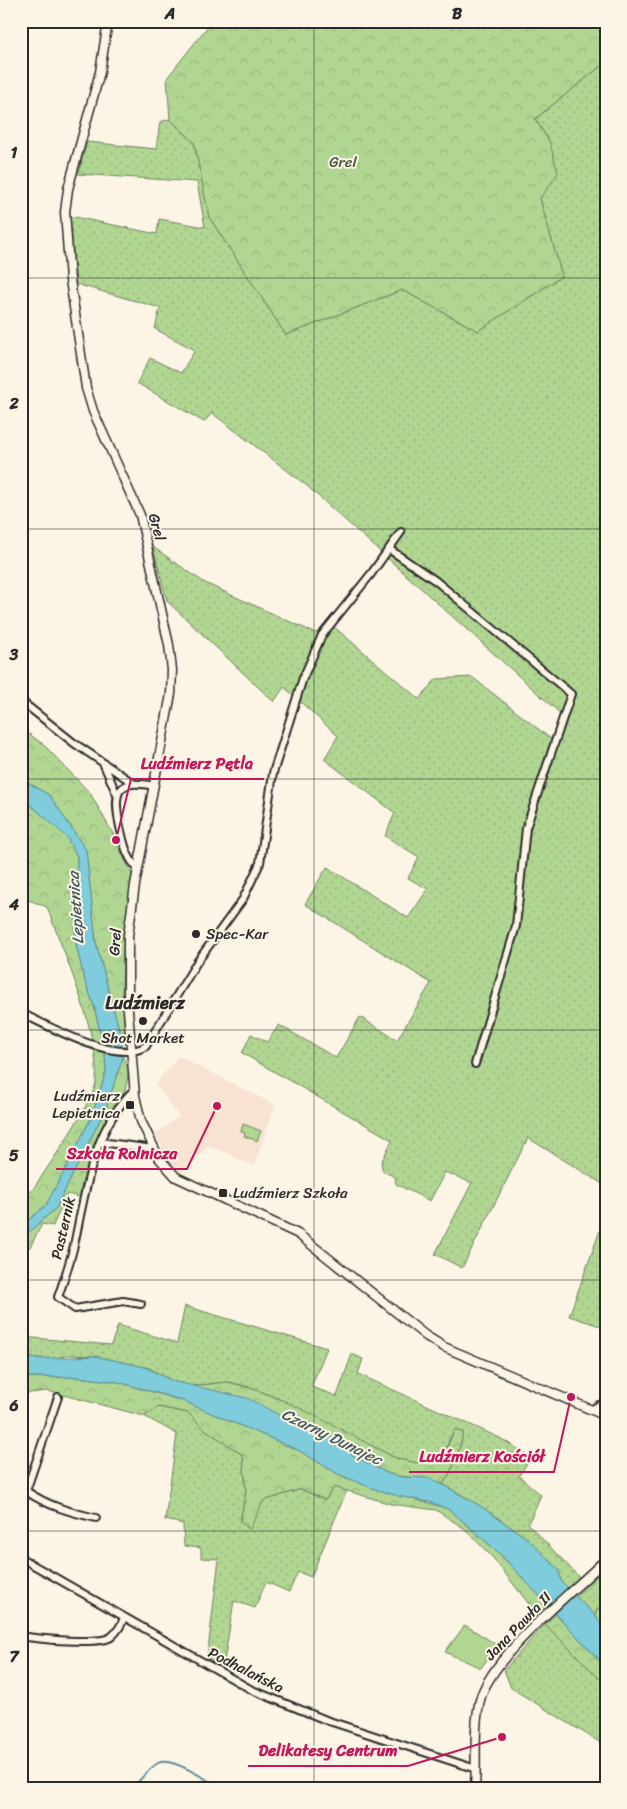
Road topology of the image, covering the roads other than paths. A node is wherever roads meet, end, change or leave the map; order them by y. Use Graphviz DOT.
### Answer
graph roads {
  1 [pos="108,21"];
  2 [pos="401,532"];
  3 [pos="389,549"];
  4 [pos="21,701"];
  5 [pos="104,764"];
  6 [pos="134,783"];
  7 [pos="154,786"];
  8 [pos="117,796"];
  9 [pos="138,869"];
  10 [pos="21,1013"];
  11 [pos="128,1051"];
  12 [pos="475,1064"];
  13 [pos="134,1089"];
  14 [pos="100,1142"];
  15 [pos="154,1149"];
  16 [pos="141,1304"];
  17 [pos="58,1397"];
  18 [pos="606,1404"];
  19 [pos="591,1410"];
  20 [pos="606,1416"];
  21 [pos="24,1489"];
  22 [pos="21,1505"];
  23 [pos="96,1518"];
  24 [pos="21,1558"];
  25 [pos="603,1562"];
  26 [pos="124,1617"];
  27 [pos="21,1636"];
  28 [pos="476,1769"];
  29 [pos="475,1788"];
  1 -- 7 [label="street, Grel"];
  2 -- 3 [label="street"];
  3 -- 11 [label="street"];
  3 -- 12 [label="street"];
  4 -- 5 [label="street"];
  5 -- 6 [label="street"];
  5 -- 8 [label="street"];
  6 -- 7 [label="street"];
  6 -- 8 [label="street"];
  7 -- 9 [label="street, Grel"];
  8 -- 9 [label="street"];
  9 -- 11 [label="street, Grel"];
  10 -- 11 [label="street"];
  11 -- 13 [label="street, Grel"];
  13 -- 14 [label="street, Pasternik"];
  13 -- 15 [label="street, Grel"];
  14 -- 15 [label="street"];
  14 -- 16 [label="street, Pasternik"];
  15 -- 19 [label="street, Grel"];
  17 -- 21 [label="street"];
  18 -- 19 [label="street"];
  19 -- 20 [label="street"];
  21 -- 22 [label="street"];
  21 -- 23 [label="street"];
  24 -- 26 [label="street, Podhalańska"];
  25 -- 28 [label="street, Jana Pawła II"];
  26 -- 27 [label="street"];
  26 -- 28 [label="street, Podhalańska"];
  28 -- 29 [label="street, Jana Pawła II"];
}
